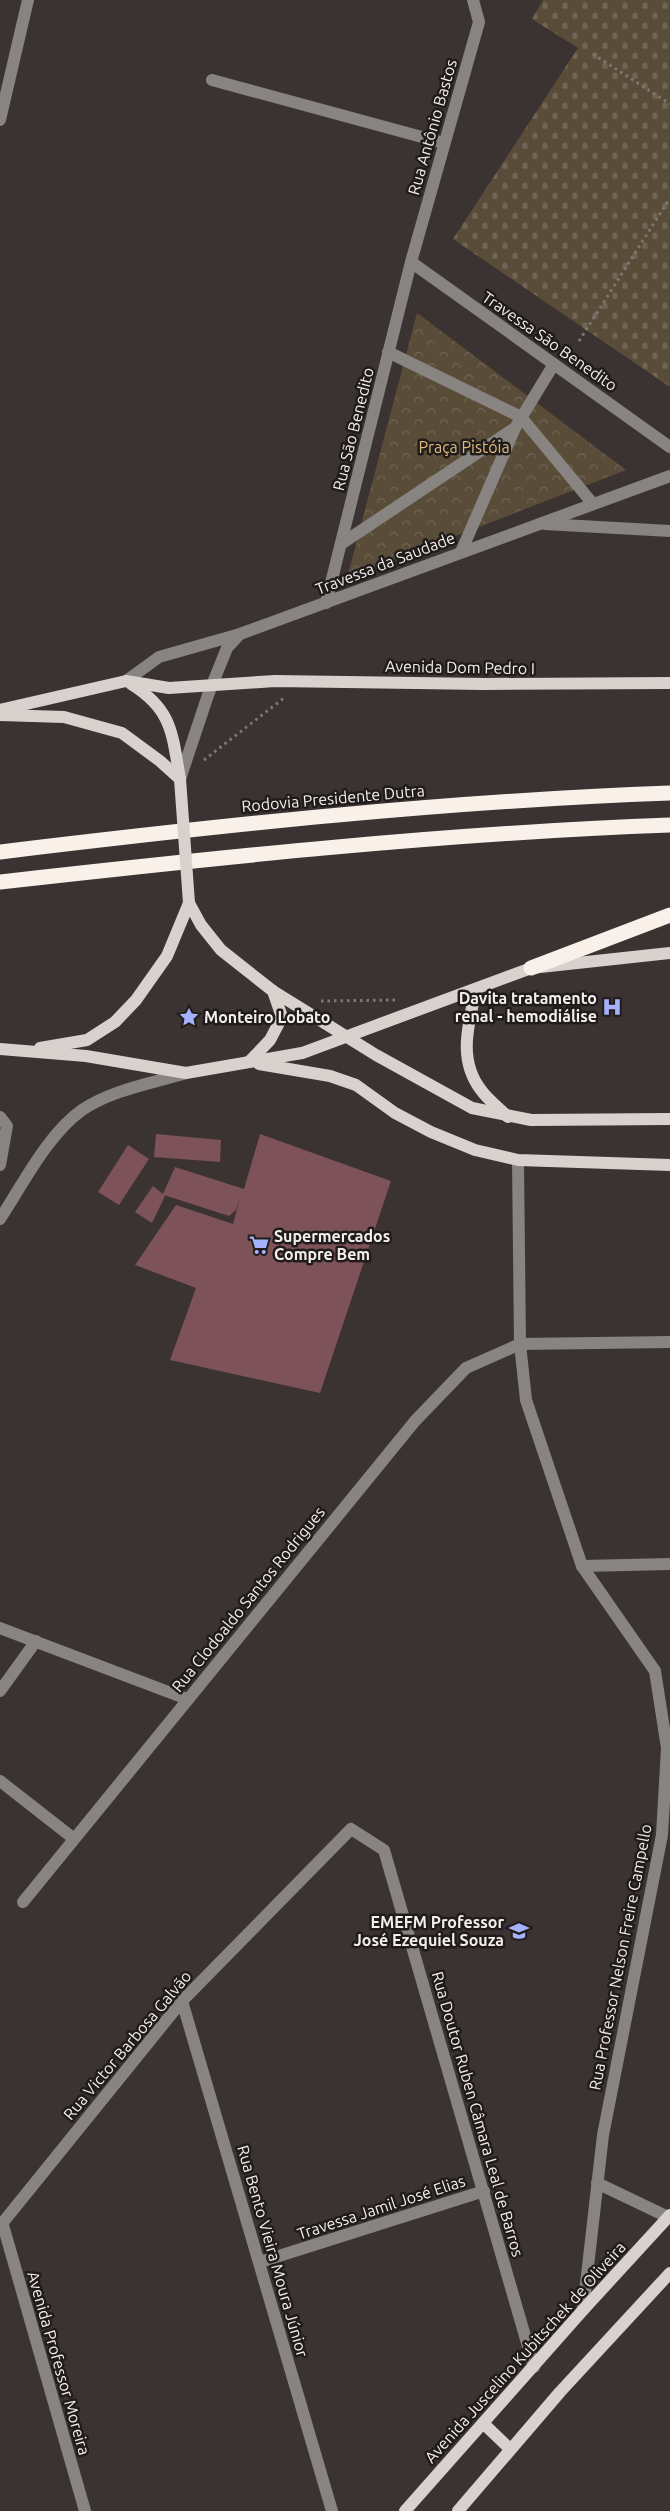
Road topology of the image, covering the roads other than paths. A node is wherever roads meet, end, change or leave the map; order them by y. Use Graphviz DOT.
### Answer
graph roads {
  1 [pos="28,0"];
  2 [pos="473,0"];
  3 [pos="212,80"];
  4 [pos="0,120"];
  5 [pos="444,142"];
  6 [pos="411,262"];
  7 [pos="388,352"];
  8 [pos="554,364"];
  9 [pos="518,422"];
  10 [pos="670,447"];
  11 [pos="670,476"];
  12 [pos="592,504"];
  13 [pos="540,524"];
  14 [pos="670,531"];
  15 [pos="341,544"];
  16 [pos="461,552"];
  17 [pos="326,603"];
  18 [pos="240,634"];
  19 [pos="126,681"];
  20 [pos="670,683"];
  21 [pos="213,685"];
  22 [pos="0,710"];
  23 [pos="0,715"];
  24 [pos="180,779"];
  25 [pos="670,794"];
  26 [pos="670,825"];
  27 [pos="0,852"];
  28 [pos="0,882"];
  29 [pos="189,903"];
  30 [pos="670,915"];
  31 [pos="670,953"];
  32 [pos="531,968"];
  33 [pos="476,989"];
  34 [pos="273,991"];
  35 [pos="348,1037"];
  36 [pos="0,1049"];
  37 [pos="22,1051"];
  38 [pos="249,1062"];
  39 [pos="186,1073"];
  40 [pos="0,1117"];
  41 [pos="508,1117"];
  42 [pos="670,1119"];
  43 [pos="518,1160"];
  44 [pos="0,1165"];
  45 [pos="670,1165"];
  46 [pos="0,1219"];
  47 [pos="670,1342"];
  48 [pos="520,1344"];
  49 [pos="670,1564"];
  50 [pos="582,1566"];
  51 [pos="0,1628"];
  52 [pos="36,1641"];
  53 [pos="0,1692"];
  54 [pos="187,1699"];
  55 [pos="668,1758"];
  56 [pos="0,1781"];
  57 [pos="351,1829"];
  58 [pos="73,1838"];
  59 [pos="23,1902"];
  60 [pos="182,2000"];
  61 [pos="597,2183"];
  62 [pos="484,2192"];
  63 [pos="669,2216"];
  64 [pos="1,2225"];
  65 [pos="260,2262"];
  66 [pos="670,2273"];
  67 [pos="583,2310"];
  68 [pos="534,2368"];
  69 [pos="484,2424"];
  70 [pos="510,2449"];
  71 [pos="85,2511"];
  72 [pos="332,2511"];
  73 [pos="406,2511"];
  74 [pos="458,2511"];
  1 -- 4 [label="street"];
  2 -- 5 [label="street, Rua Antônio Bastos"];
  3 -- 5 [label="street"];
  5 -- 6 [label="street, Rua Antônio Bastos"];
  6 -- 7 [label="street, Rua São Benedito"];
  6 -- 8 [label="street, Travessa São Benedito"];
  7 -- 9 [label="street"];
  7 -- 15 [label="street, Rua São Benedito"];
  8 -- 9 [label="street"];
  8 -- 10 [label="street, Travessa São Benedito"];
  9 -- 12 [label="street"];
  9 -- 15 [label="street"];
  9 -- 16 [label="street"];
  11 -- 12 [label="street, Travessa da Saudade"];
  12 -- 13 [label="street, Travessa da Saudade"];
  13 -- 14 [label="street, Travessa da Saudade"];
  13 -- 16 [label="street, Travessa da Saudade"];
  15 -- 17 [label="street, Rua São Benedito"];
  16 -- 17 [label="street, Travessa da Saudade"];
  17 -- 18 [label="street, Travessa da Saudade"];
  18 -- 19 [label="street, Travessa da Saudade"];
  18 -- 21 [label="street"];
  19 -- 21 [label="main road, Avenida Dom Pedro I"];
  19 -- 22 [label="main road"];
  19 -- 24 [label="main road"];
  20 -- 21 [label="main road, Avenida Dom Pedro I"];
  21 -- 24 [label="street"];
  23 -- 24 [label="main road"];
  24 -- 29 [label="main road, bridge"];
  25 -- 27 [label="highway, Rodovia Presidente Dutra"];
  26 -- 28 [label="highway"];
  29 -- 34 [label="main road"];
  29 -- 37 [label="main road"];
  30 -- 32 [label="highway"];
  31 -- 32 [label="main road"];
  32 -- 33 [label="main road"];
  33 -- 35 [label="main road"];
  33 -- 41 [label="main road"];
  34 -- 35 [label="main road"];
  34 -- 38 [label="main road"];
  35 -- 38 [label="main road"];
  35 -- 41 [label="main road"];
  36 -- 37 [label="main road"];
  37 -- 39 [label="main road"];
  38 -- 39 [label="main road"];
  38 -- 43 [label="main road"];
  39 -- 46 [label="street"];
  40 -- 44 [label="street"];
  41 -- 42 [label="main road"];
  43 -- 45 [label="main road"];
  43 -- 48 [label="street, Rua Professor Nelson Freire Campello"];
  47 -- 48 [label="street"];
  48 -- 50 [label="street, Rua Professor Nelson Freire Campello"];
  48 -- 54 [label="street, Rua Clodoaldo Santos Rodrigues"];
  49 -- 50 [label="street"];
  50 -- 55 [label="street, Rua Professor Nelson Freire Campello"];
  51 -- 52 [label="street"];
  52 -- 53 [label="street"];
  52 -- 54 [label="street"];
  54 -- 58 [label="street, Rua Clodoaldo Santos Rodrigues"];
  55 -- 61 [label="street, Rua Professor Nelson Freire Campello"];
  56 -- 58 [label="street"];
  57 -- 60 [label="street, Rua Victor Barbosa Galvão"];
  57 -- 62 [label="street, Rua Doutor Ruben Câmara Leal de Barros"];
  58 -- 59 [label="street, Rua Clodoaldo Santos Rodrigues"];
  60 -- 64 [label="street, Rua Victor Barbosa Galvão"];
  60 -- 65 [label="street, Rua Bento Vieira Moura Júnior"];
  61 -- 63 [label="street"];
  61 -- 67 [label="street, Rua Professor Nelson Freire Campello"];
  62 -- 65 [label="street, Travessa Jamil José Elias"];
  62 -- 68 [label="street, Rua Doutor Ruben Câmara Leal de Barros"];
  63 -- 67 [label="main road, Avenida Juscelino Kubitschek de Oliveira"];
  64 -- 71 [label="street, Avenida Professor Moreira"];
  65 -- 72 [label="street, Rua Bento Vieira Moura Júnior"];
  66 -- 70 [label="main road"];
  67 -- 68 [label="main road, Avenida Juscelino Kubitschek de Oliveira"];
  68 -- 69 [label="main road, Avenida Juscelino Kubitschek de Oliveira"];
  69 -- 70 [label="main road"];
  69 -- 73 [label="main road, Avenida Juscelino Kubitschek de Oliveira"];
  70 -- 74 [label="main road"];
}
